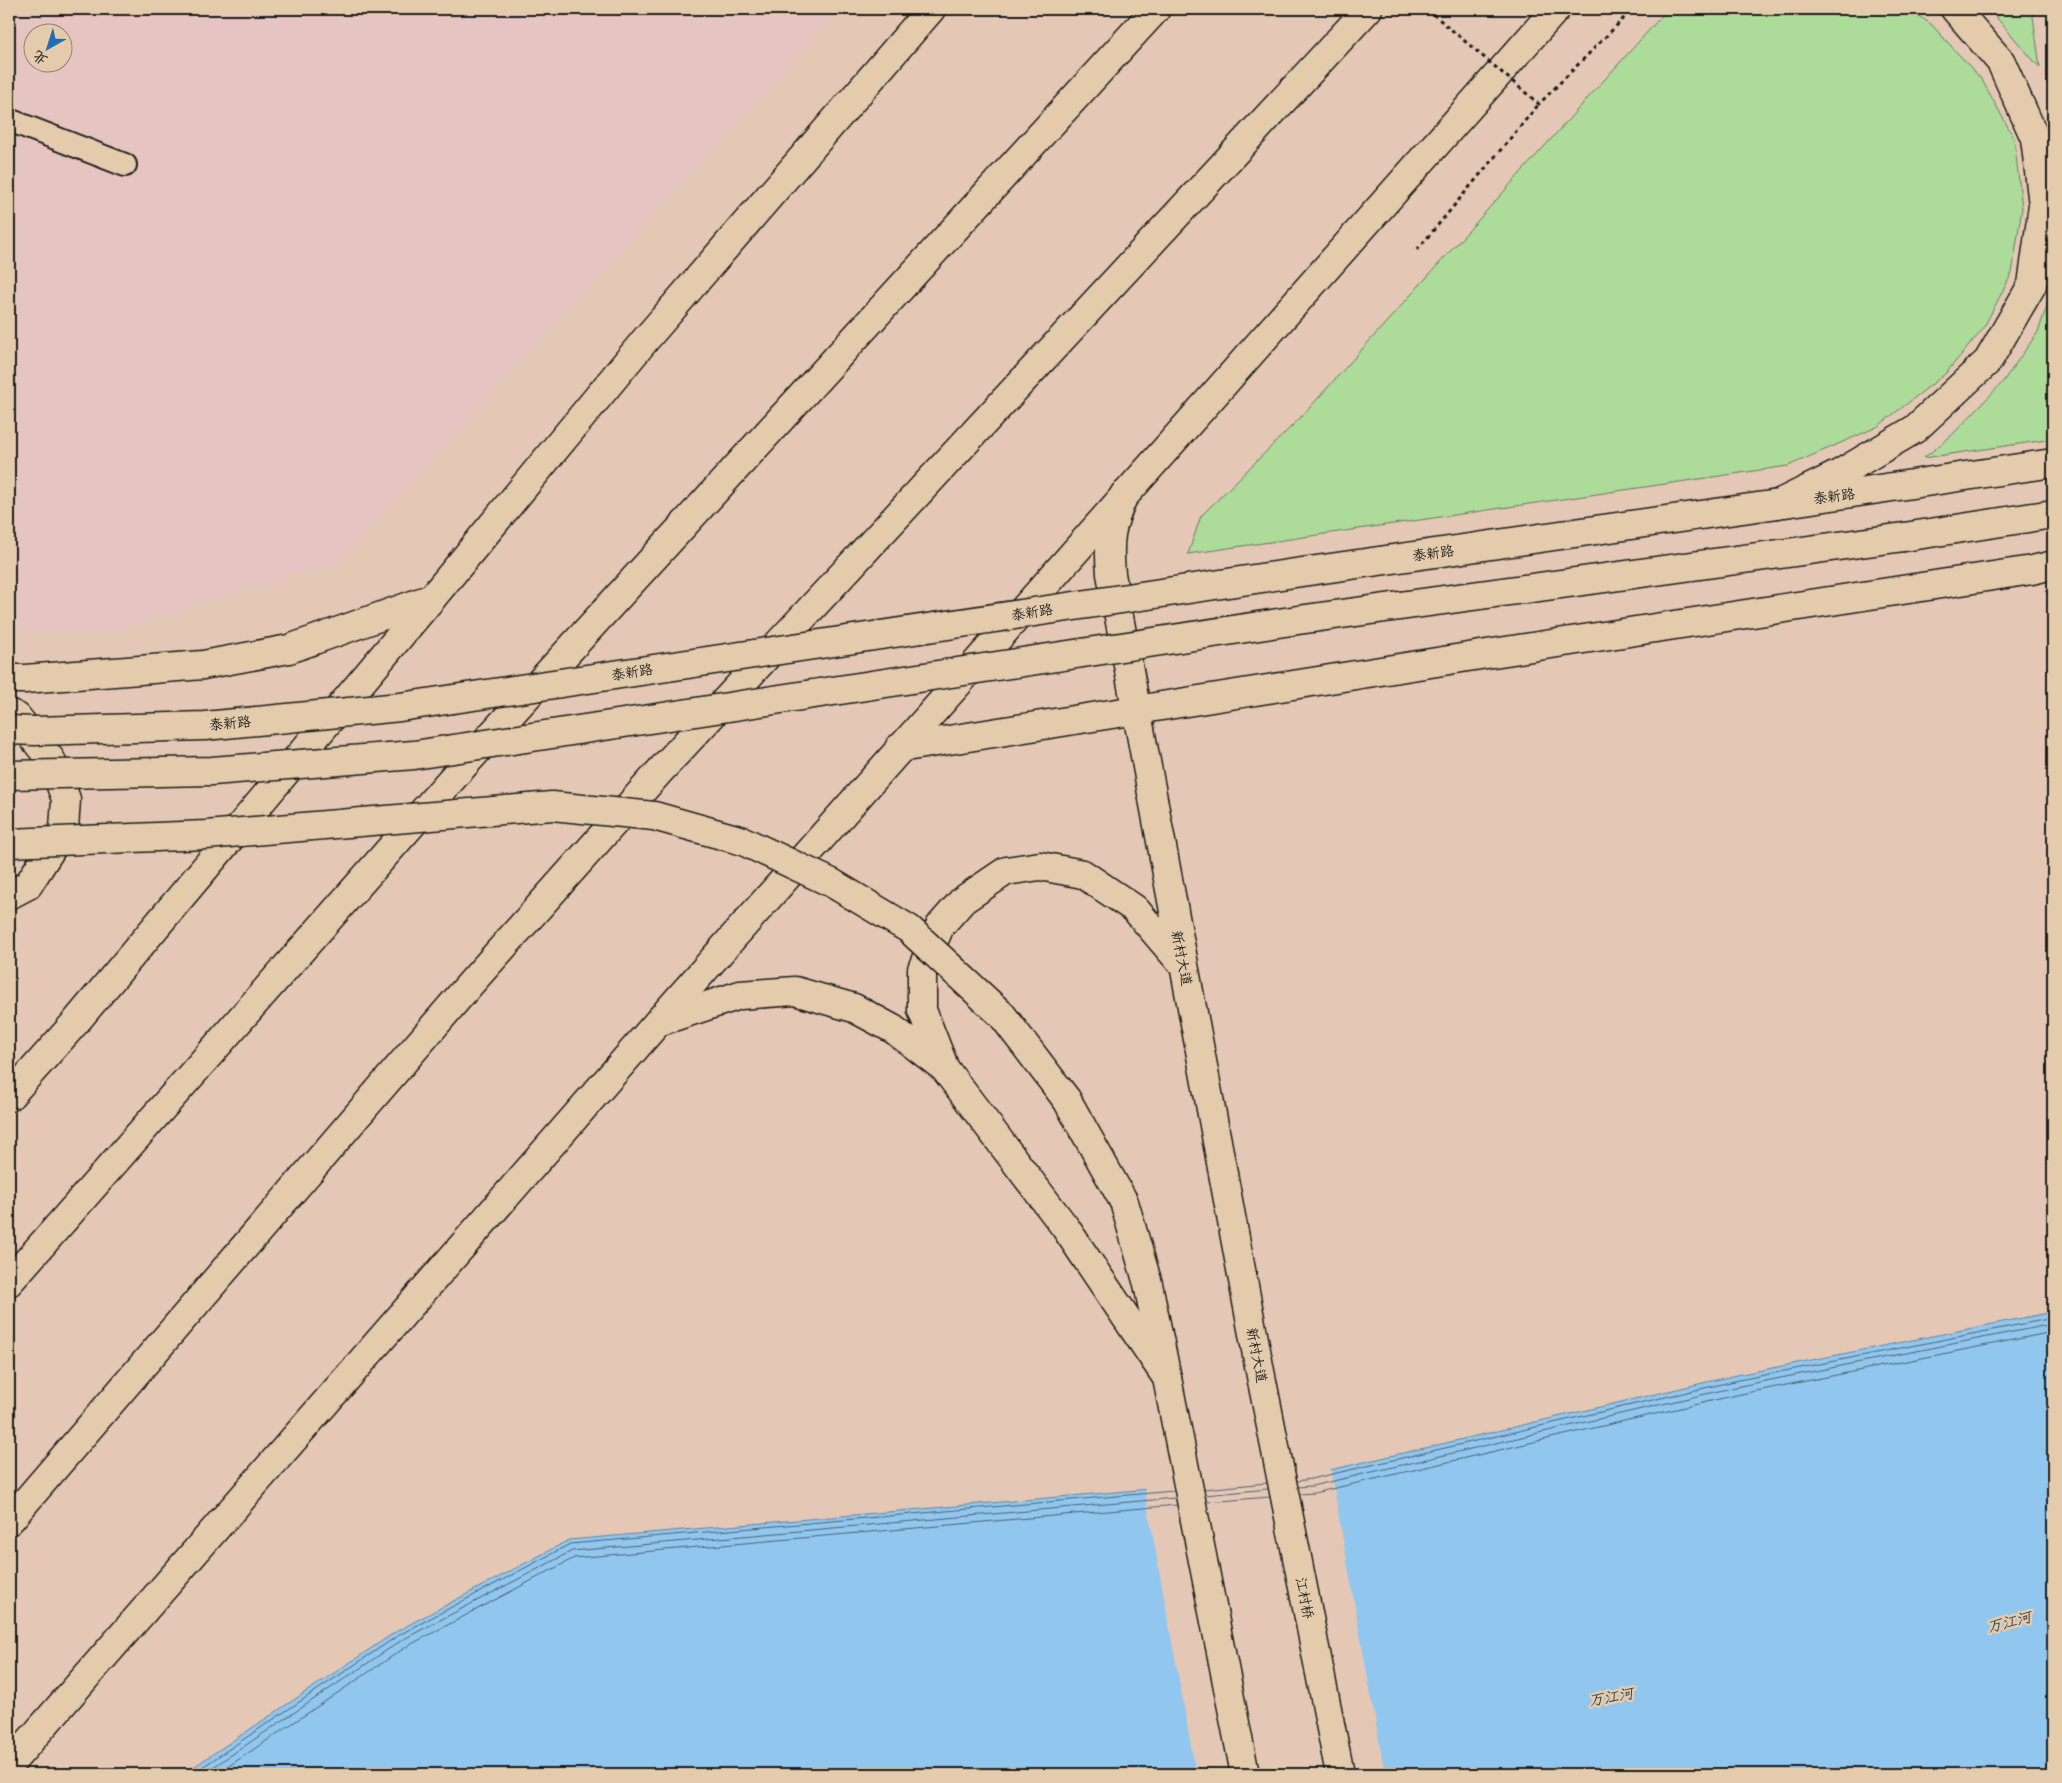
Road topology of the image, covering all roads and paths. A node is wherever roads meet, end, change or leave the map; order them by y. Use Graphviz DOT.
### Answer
graph roads {
  1 [pos="931,9"];
  2 [pos="1156,9"];
  3 [pos="1368,9"];
  4 [pos="1428,9"];
  5 [pos="1556,9"];
  6 [pos="1955,9"];
  7 [pos="1632,10"];
  8 [pos="1539,104"];
  9 [pos="9,120"];
  10 [pos="125,165"];
  11 [pos="1418,250"];
  12 [pos="2053,463"];
  13 [pos="1125,494"];
  14 [pos="1778,504"];
  15 [pos="2053,514"];
  16 [pos="2053,565"];
  17 [pos="432,598"];
  18 [pos="9,679"];
  19 [pos="1136,710"];
  20 [pos="9,713"];
  21 [pos="9,730"];
  22 [pos="899,748"];
  23 [pos="9,775"];
  24 [pos="9,843"];
  25 [pos="9,895"];
  26 [pos="1183,965"];
  27 [pos="658,1022"];
  28 [pos="945,1069"];
  29 [pos="9,1098"];
  30 [pos="9,1282"];
  31 [pos="1167,1378"];
  32 [pos="1271,1422"];
  33 [pos="9,1521"];
  34 [pos="9,1765"];
  35 [pos="1245,1774"];
  36 [pos="1340,1774"];
  1 -- 17 [label="main road"];
  2 -- 30 [label="main road"];
  3 -- 33 [label="main road"];
  4 -- 8 [label="path, bridge"];
  5 -- 13 [label="main road"];
  6 -- 14 [label="main road"];
  7 -- 8 [label="path, bridge"];
  8 -- 11 [label="path"];
  9 -- 10 [label="lane"];
  12 -- 14 [label="main road, 泰新路"];
  13 -- 19 [label="main road, 新村大道"];
  13 -- 22 [label="main road"];
  14 -- 21 [label="main road, 泰新路, bridge"];
  15 -- 23 [label="main road, bridge"];
  16 -- 19 [label="main road"];
  17 -- 18 [label="main road"];
  17 -- 29 [label="main road"];
  19 -- 22 [label="main road"];
  19 -- 26 [label="main road, 新村大道"];
  20 -- 25 [label="main road"];
  22 -- 27 [label="main road"];
  24 -- 31 [label="main road, bridge"];
  26 -- 28 [label="main road"];
  26 -- 32 [label="main road, 新村大道"];
  27 -- 28 [label="main road"];
  27 -- 34 [label="main road"];
  28 -- 31 [label="main road"];
  31 -- 35 [label="main road"];
  32 -- 36 [label="main road, 江村桥"];
}
